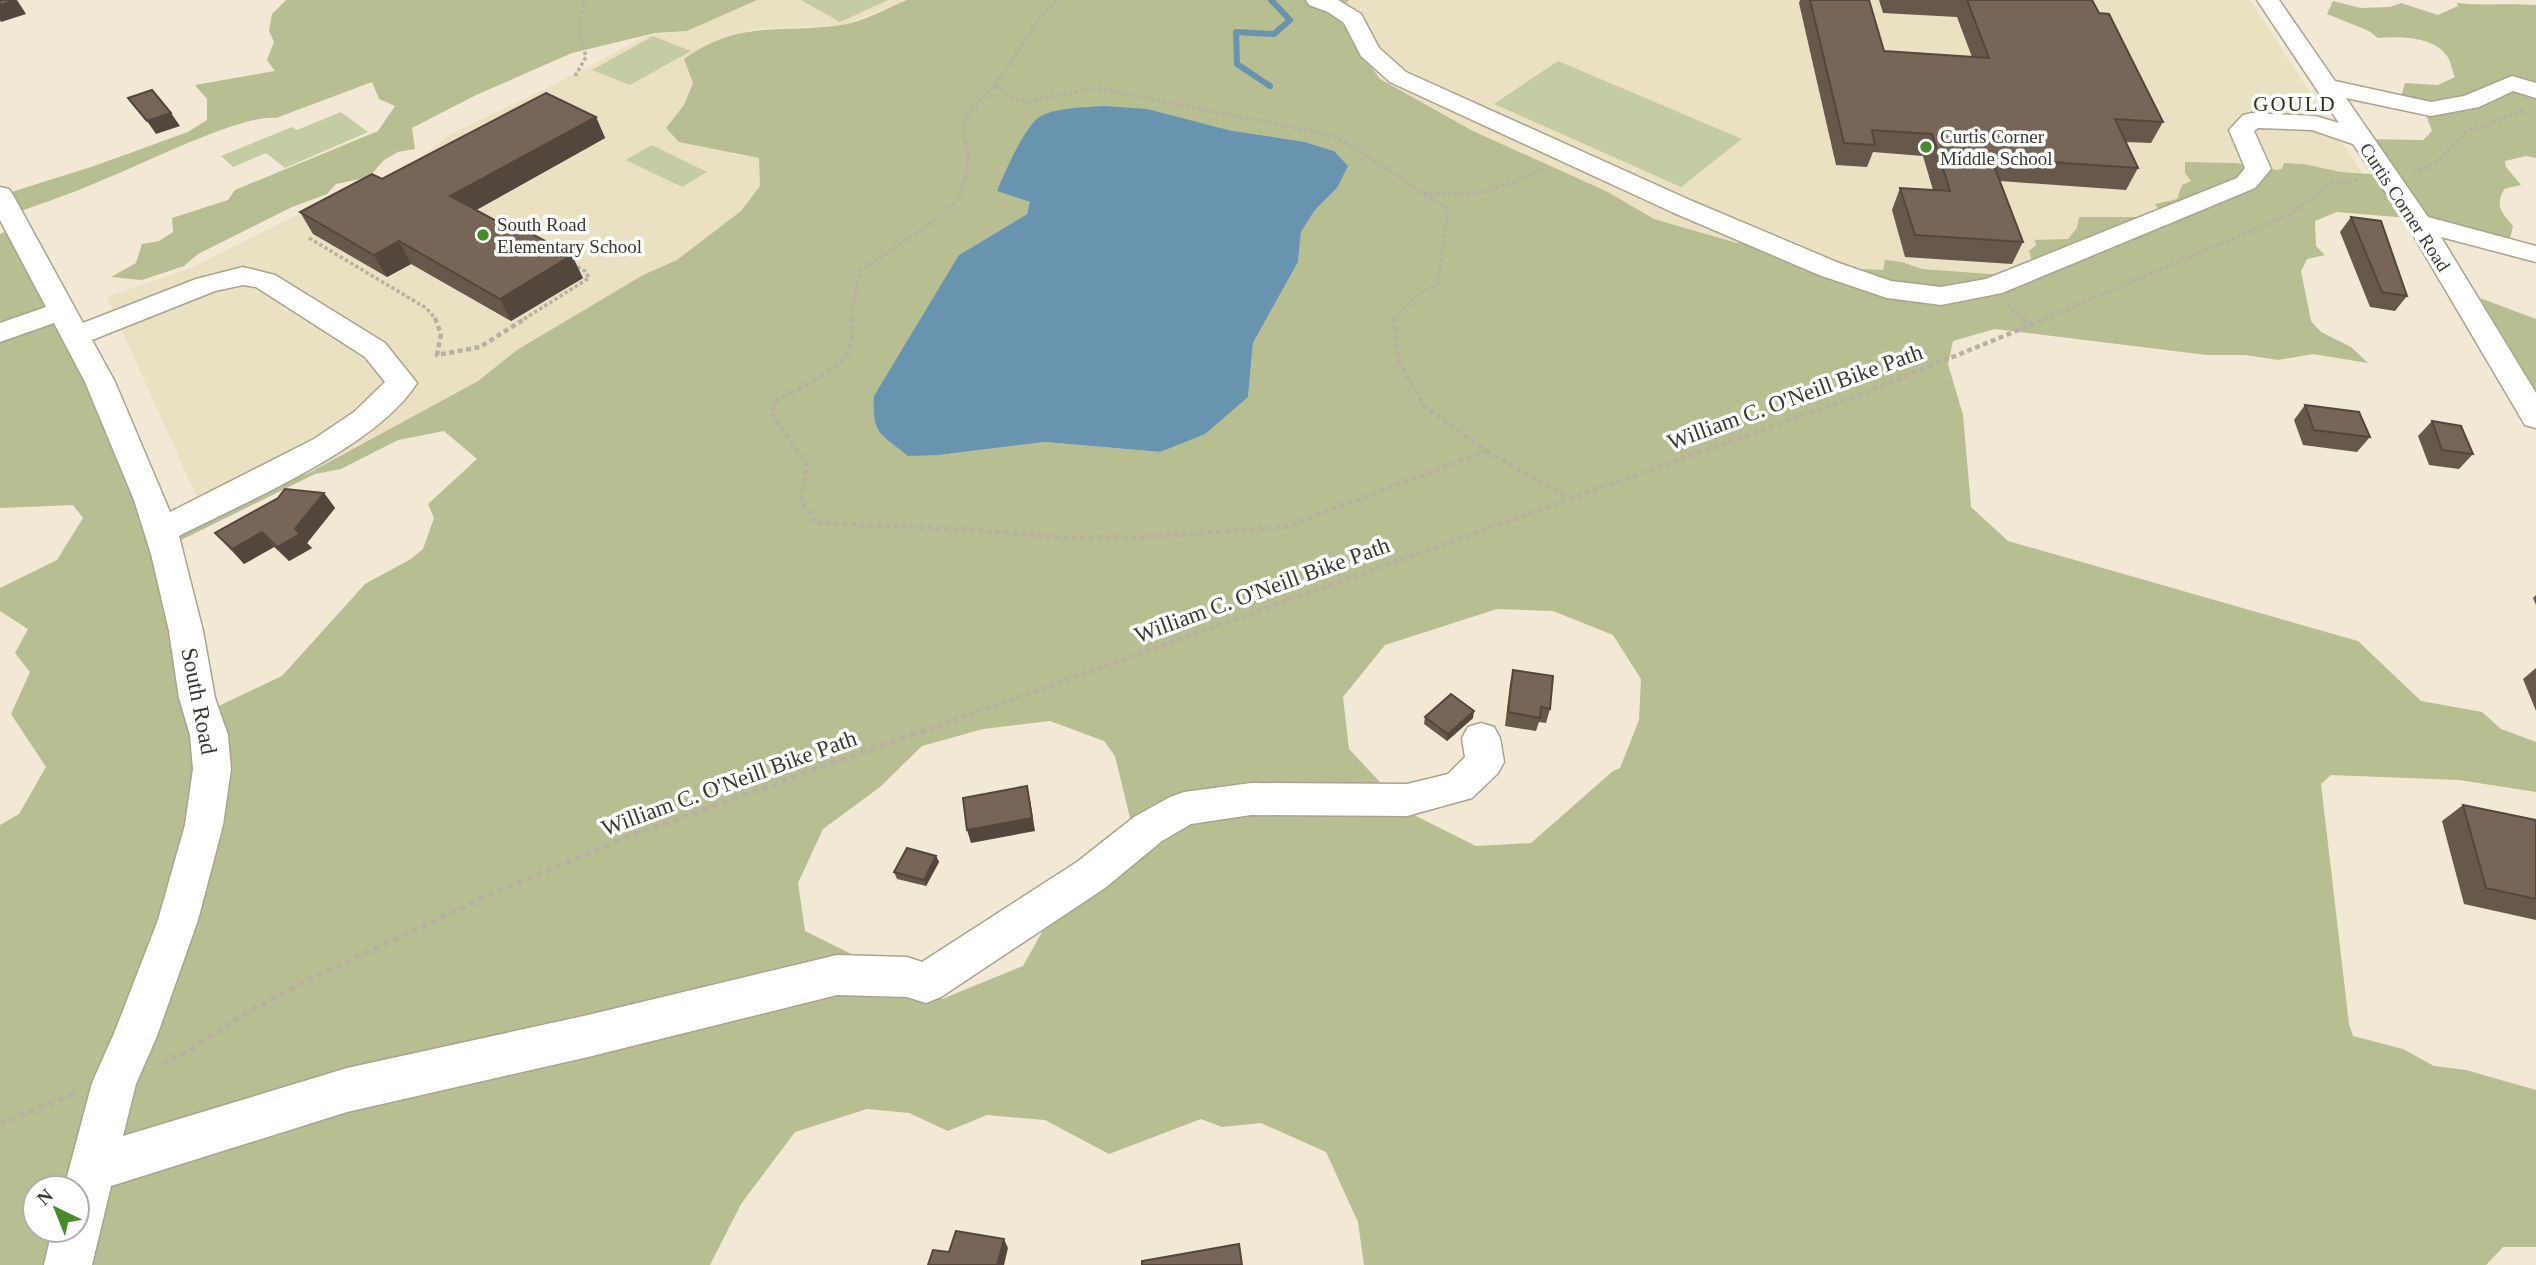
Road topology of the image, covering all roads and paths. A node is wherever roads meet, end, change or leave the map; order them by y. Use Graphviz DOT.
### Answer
graph roads {
  1 [pos="584,0"];
  2 [pos="1057,0"];
  3 [pos="1317,0"];
  4 [pos="2268,0"];
  5 [pos="575,76"];
  6 [pos="995,85"];
  7 [pos="2328,87"];
  8 [pos="2536,91"];
  9 [pos="2536,106"];
  10 [pos="2360,138"];
  11 [pos="1572,155"];
  12 [pos="2386,178"];
  13 [pos="1420,191"];
  14 [pos="0,195"];
  15 [pos="2419,223"];
  16 [pos="309,239"];
  17 [pos="2536,254"];
  18 [pos="573,265"];
  19 [pos="67,324"];
  20 [pos="0,333"];
  21 [pos="2536,418"];
  22 [pos="1487,450"];
  23 [pos="1568,498"];
  24 [pos="161,531"];
  25 [pos="1481,738"];
  26 [pos="114,1083"];
  27 [pos="0,1124"];
  28 [pos="90,1169"];
  29 [pos="89,1174"];
  30 [pos="73,1244"];
  31 [pos="68,1265"];
  1 -- 5 [label="path"];
  2 -- 6 [label="path"];
  3 -- 11 [label="street"];
  4 -- 7 [label="street, Curtis Corner Road"];
  6 -- 13 [label="path"];
  6 -- 22 [label="path"];
  7 -- 8 [label="street"];
  7 -- 10 [label="street, Curtis Corner Road"];
  9 -- 12 [label="path, William C. O'Neill Bike Path"];
  10 -- 11 [label="street"];
  10 -- 12 [label="street, Curtis Corner Road"];
  11 -- 13 [label="path"];
  12 -- 15 [label="street, Curtis Corner Road"];
  12 -- 23 [label="path, William C. O'Neill Bike Path"];
  13 -- 22 [label="path"];
  14 -- 19 [label="street, South Road"];
  15 -- 17 [label="street"];
  15 -- 21 [label="street, Curtis Corner Road"];
  16 -- 18 [label="path"];
  19 -- 20 [label="street"];
  19 -- 24 [label="street, South Road"];
  19 -- 24 [label="street"];
  22 -- 23 [label="path"];
  23 -- 26 [label="path, William C. O'Neill Bike Path"];
  24 -- 26 [label="street, South Road"];
  25 -- 28 [label="street"];
  26 -- 27 [label="path, William C. O'Neill Bike Path"];
  26 -- 28 [label="street, South Road"];
  28 -- 29 [label="street, South Road"];
  30 -- 31 [label="street, South Road"];
}
